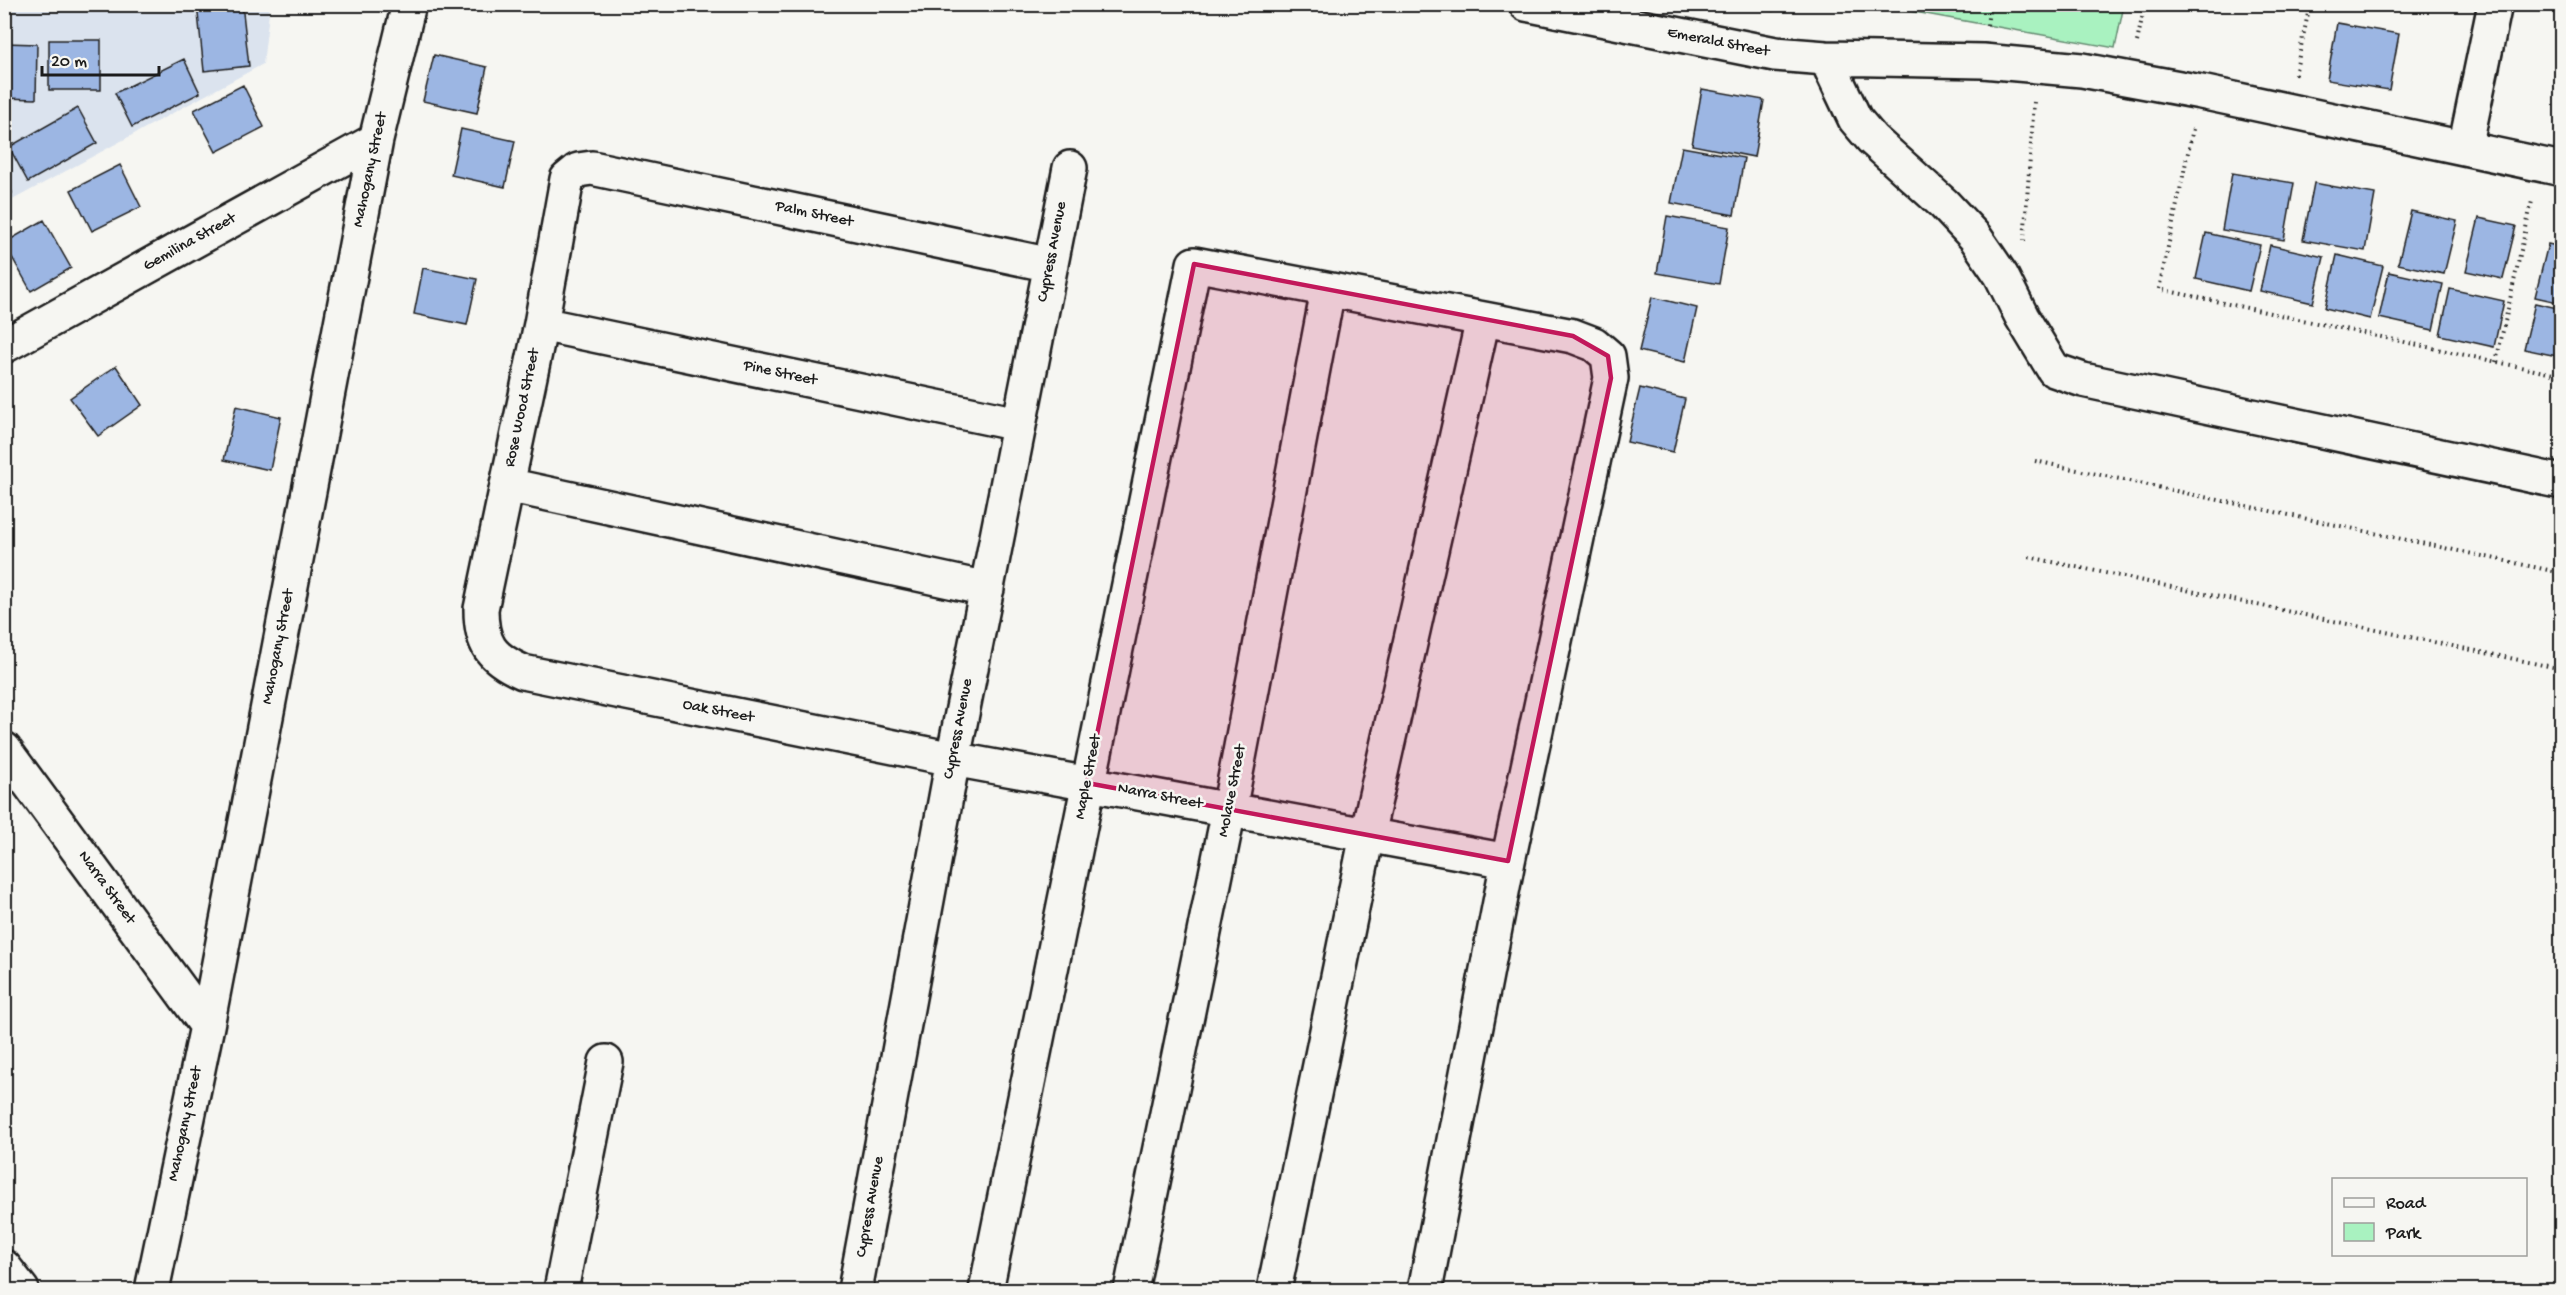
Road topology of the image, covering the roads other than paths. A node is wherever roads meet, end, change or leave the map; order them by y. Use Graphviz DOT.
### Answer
graph roads {
  1 [pos="409,4"];
  2 [pos="1526,4"];
  3 [pos="2495,4"];
  4 [pos="1614,13"];
  5 [pos="1826,58"];
  6 [pos="376,140"];
  7 [pos="2465,148"];
  8 [pos="2551,167"];
  9 [pos="1070,168"];
  10 [pos="578,170"];
  11 [pos="1051,265"];
  12 [pos="1328,290"];
  13 [pos="1483,319"];
  14 [pos="541,324"];
  15 [pos="4,346"];
  16 [pos="1018,424"];
  17 [pos="2562,482"];
  18 [pos="507,485"];
  19 [pos="987,589"];
  20 [pos="490,649"];
  21 [pos="4,749"];
  22 [pos="953,759"];
  23 [pos="1087,783"];
  24 [pos="1229,810"];
  25 [pos="1367,836"];
  26 [pos="1508,861"];
  27 [pos="207,1026"];
  28 [pos="606,1062"];
  29 [pos="4,1267"];
  30 [pos="22,1290"];
  31 [pos="152,1290"];
  32 [pos="561,1290"];
  33 [pos="855,1290"];
  34 [pos="986,1290"];
  35 [pos="1131,1290"];
  36 [pos="1274,1290"];
  37 [pos="1425,1290"];
  1 -- 6 [label="street, Mahogany Street"];
  2 -- 4 [label="street, Emerald Street"];
  3 -- 7 [label="street"];
  4 -- 5 [label="street, Emerald Street"];
  5 -- 7 [label="street, Emerald Street"];
  5 -- 17 [label="street"];
  6 -- 15 [label="street, Gemilina Street"];
  6 -- 27 [label="street, Mahogany Street"];
  7 -- 8 [label="street, Emerald Street"];
  9 -- 11 [label="street, Cypress Avenue"];
  10 -- 11 [label="street, Palm Street"];
  10 -- 14 [label="street, Rose Wood Street"];
  11 -- 16 [label="street, Cypress Avenue"];
  12 -- 13 [label="street"];
  12 -- 23 [label="street, Maple Street"];
  12 -- 24 [label="street, Molave Street"];
  13 -- 25 [label="street"];
  13 -- 26 [label="street"];
  14 -- 16 [label="street, Pine Street"];
  14 -- 18 [label="street, Rose Wood Street"];
  16 -- 19 [label="street, Cypress Avenue"];
  18 -- 19 [label="street"];
  18 -- 20 [label="street, Rose Wood Street"];
  19 -- 22 [label="street, Cypress Avenue"];
  20 -- 22 [label="street, Oak Street"];
  21 -- 27 [label="street, Narra Street"];
  22 -- 23 [label="street, Narra Street"];
  22 -- 33 [label="street, Cypress Avenue"];
  23 -- 24 [label="street, Narra Street"];
  23 -- 34 [label="street, Maple Street"];
  24 -- 25 [label="street, Narra Street"];
  24 -- 35 [label="street, Molave Street"];
  25 -- 26 [label="street, Narra Street"];
  25 -- 36 [label="street"];
  26 -- 37 [label="street"];
  27 -- 31 [label="street, Mahogany Street"];
  28 -- 32 [label="street"];
  29 -- 30 [label="street"];
}
